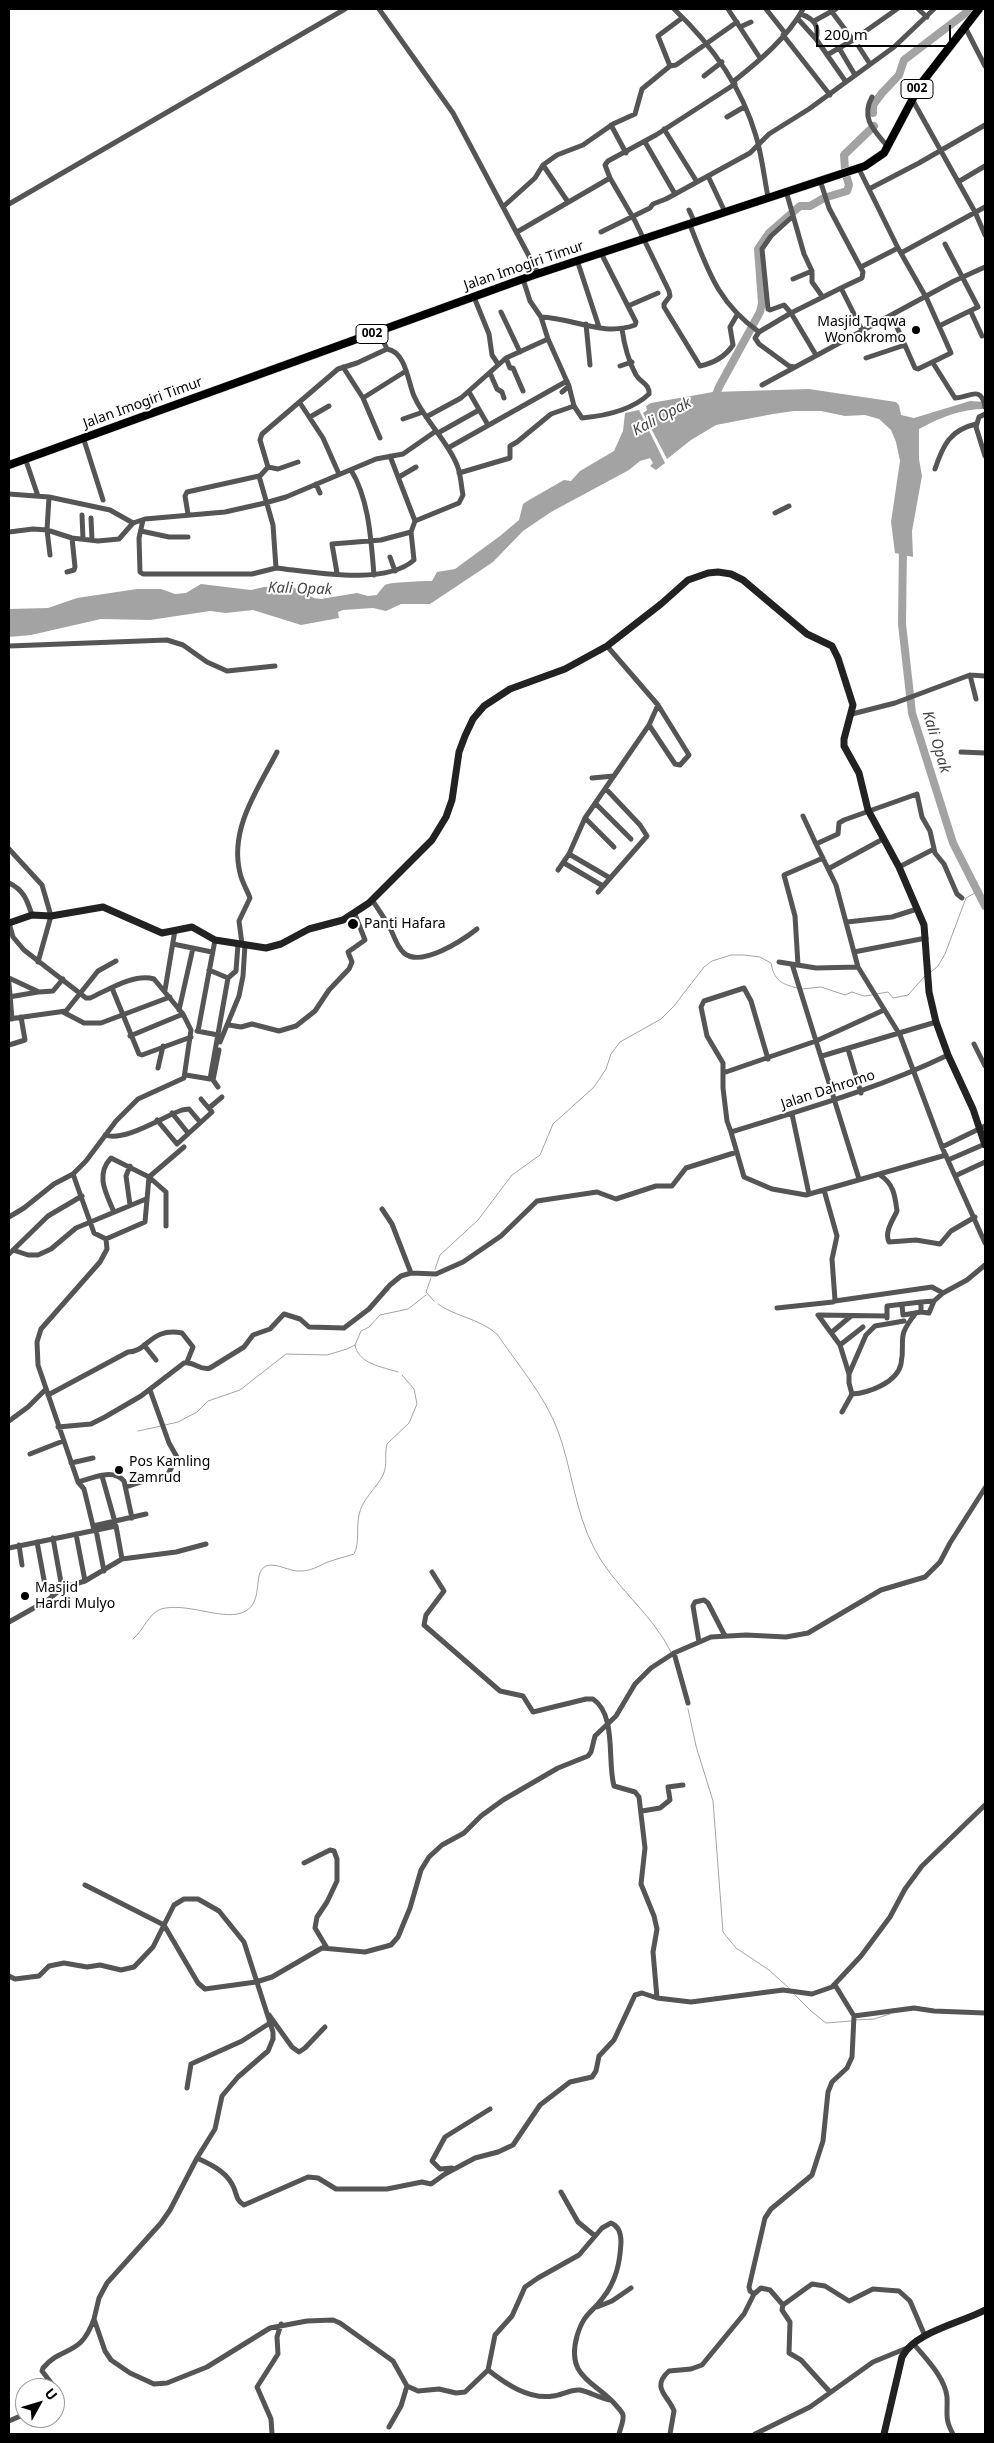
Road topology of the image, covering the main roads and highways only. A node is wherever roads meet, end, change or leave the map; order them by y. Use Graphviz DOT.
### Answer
graph roads {
  1 [pos="978,9"];
  2 [pos="9,465"];
  1 -- 2 [label="main road, Jalan Imogiri Timur / 002"];
}
